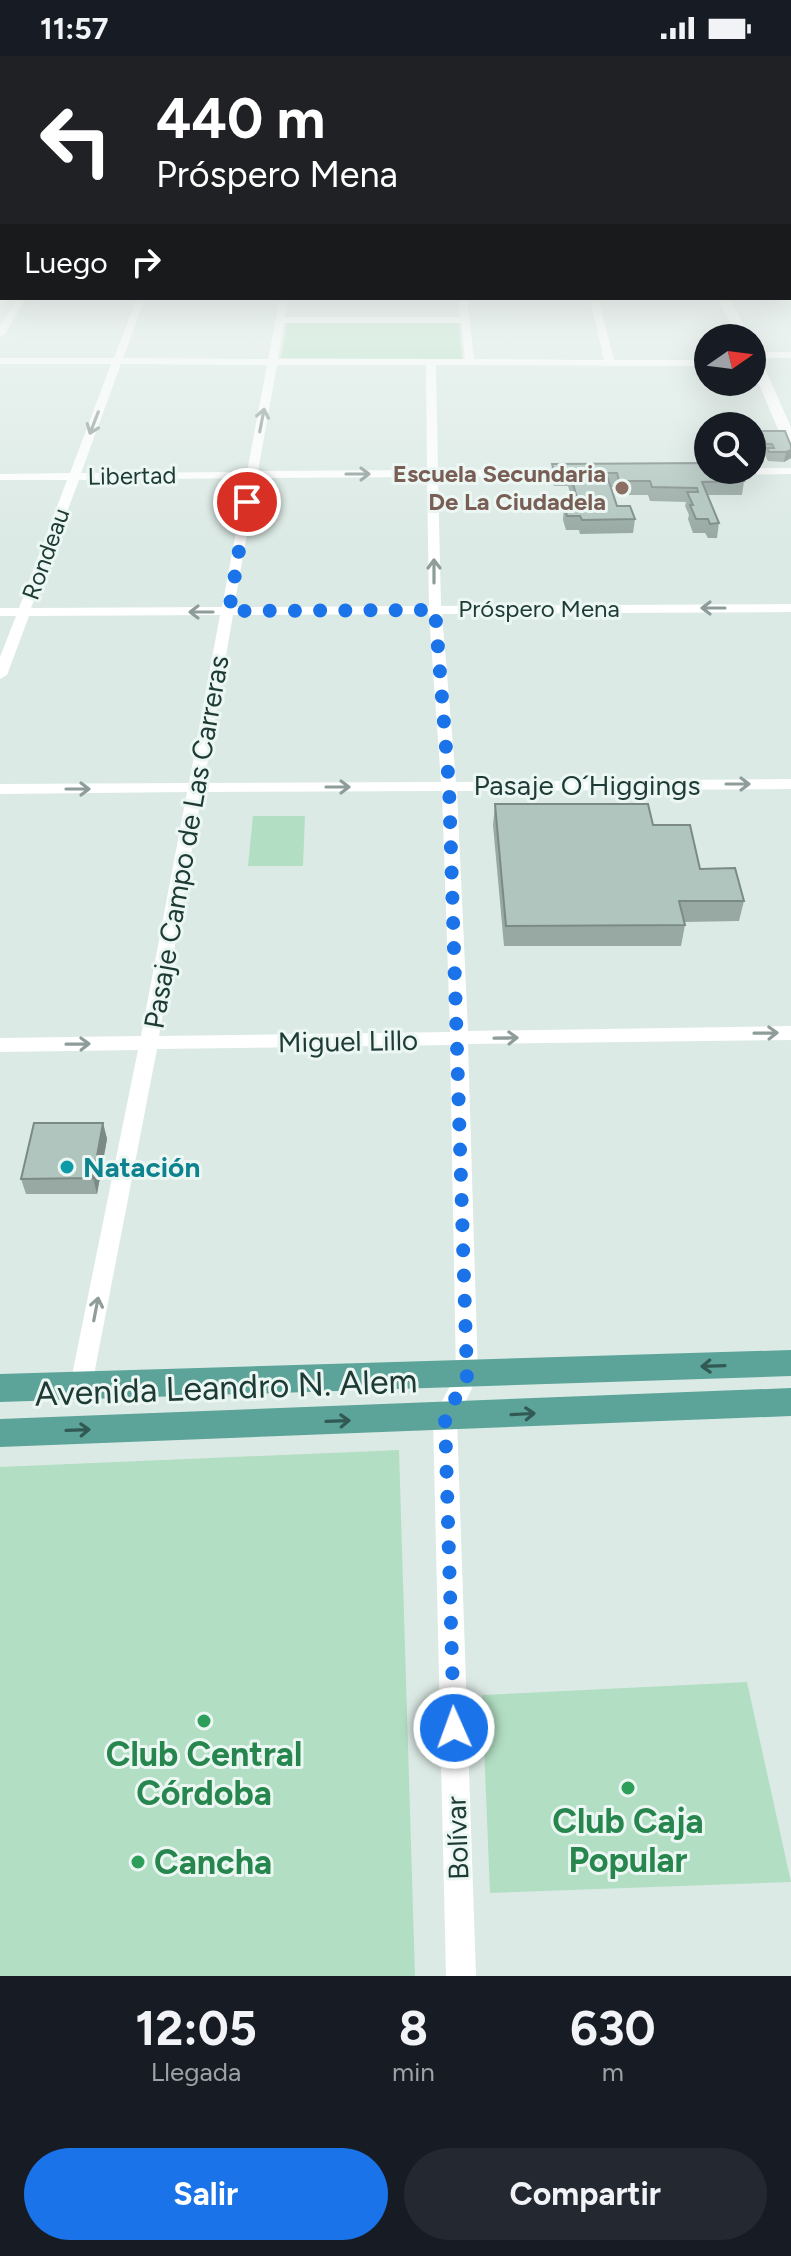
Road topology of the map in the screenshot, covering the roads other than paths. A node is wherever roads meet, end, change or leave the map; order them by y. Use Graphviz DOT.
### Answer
graph roads {
  1 [pos="118,359"];
  2 [pos="273,359"];
  3 [pos="470,359"];
  4 [pos="609,359"];
  5 [pos="0,361"];
  6 [pos="117,362"];
  7 [pos="272,362"];
  8 [pos="431,363"];
  9 [pos="470,363"];
  10 [pos="610,363"];
  11 [pos="694,363"];
  12 [pos="766,388"];
  13 [pos="791,443"];
  14 [pos="766,471"];
  15 [pos="791,471"];
  16 [pos="589,472"];
  17 [pos="434,473"];
  18 [pos="251,474"];
  19 [pos="0,477"];
  20 [pos="74,477"];
  21 [pos="791,608"];
  22 [pos="435,610"];
  23 [pos="229,611"];
  24 [pos="0,612"];
  25 [pos="25,612"];
  26 [pos="0,675"];
  27 [pos="791,784"];
  28 [pos="449,786"];
  29 [pos="196,788"];
  30 [pos="0,789"];
  31 [pos="791,1033"];
  32 [pos="459,1039"];
  33 [pos="149,1043"];
  34 [pos="0,1045"];
  35 [pos="791,1363"];
  36 [pos="467,1376"];
  37 [pos="81,1385"];
  38 [pos="0,1388"];
  39 [pos="791,1402"];
  40 [pos="445,1418"];
  41 [pos="0,1433"];
  42 [pos="461,1976"];
  1 -- 6 [label="street, Rondeau"];
  2 -- 7 [label="street, Pasaje Campo de Las Carreras"];
  3 -- 9 [label="street"];
  4 -- 10 [label="street"];
  5 -- 6 [label="street"];
  6 -- 7 [label="street"];
  6 -- 20 [label="street, Rondeau, one-way"];
  7 -- 8 [label="street"];
  18 -- 7 [label="street, Pasaje Campo de Las Carreras, one-way"];
  8 -- 9 [label="street"];
  8 -- 17 [label="street, Bolívar"];
  9 -- 10 [label="street"];
  10 -- 11 [label="street"];
  12 -- 13 [label="street"];
  14 -- 15 [label="street"];
  16 -- 17 [label="street, Libertad"];
  18 -- 17 [label="street, Libertad, one-way"];
  22 -- 17 [label="street, Bolívar, one-way"];
  18 -- 20 [label="street, Libertad"];
  18 -- 23 [label="street, Pasaje Campo de Las Carreras"];
  19 -- 20 [label="street, Libertad"];
  20 -- 25 [label="street, Rondeau"];
  21 -- 22 [label="street, Próspero Mena, one-way"];
  22 -- 23 [label="street, Próspero Mena"];
  22 -- 28 [label="street, Bolívar"];
  23 -- 25 [label="street, Próspero Mena, one-way"];
  23 -- 29 [label="street, Pasaje Campo de Las Carreras"];
  24 -- 25 [label="street, Próspero Mena"];
  25 -- 26 [label="street, Rondeau"];
  28 -- 27 [label="street, Pasaje O´Higgings, one-way"];
  29 -- 28 [label="street, Pasaje O´Higgings, one-way"];
  28 -- 32 [label="street, Bolívar"];
  30 -- 29 [label="street, Pasaje O´Higgings, one-way"];
  29 -- 33 [label="street, Pasaje Campo de Las Carreras"];
  32 -- 31 [label="street, Miguel Lillo, one-way"];
  32 -- 33 [label="street, Miguel Lillo"];
  32 -- 36 [label="street, Bolívar"];
  34 -- 33 [label="street, Miguel Lillo, one-way"];
  37 -- 33 [label="street, Pasaje Campo de Las Carreras, one-way"];
  35 -- 36 [label="main road, Avenida Leandro N. Alem, one-way"];
  36 -- 37 [label="main road, Avenida Leandro N. Alem"];
  36 -- 40 [label="street, Bolívar"];
  37 -- 38 [label="main road, Avenida Leandro N. Alem"];
  40 -- 39 [label="main road, Avenida Leandro N. Alem, one-way"];
  41 -- 40 [label="main road, Avenida Leandro N. Alem, one-way"];
  40 -- 42 [label="street, Bolívar"];
}
